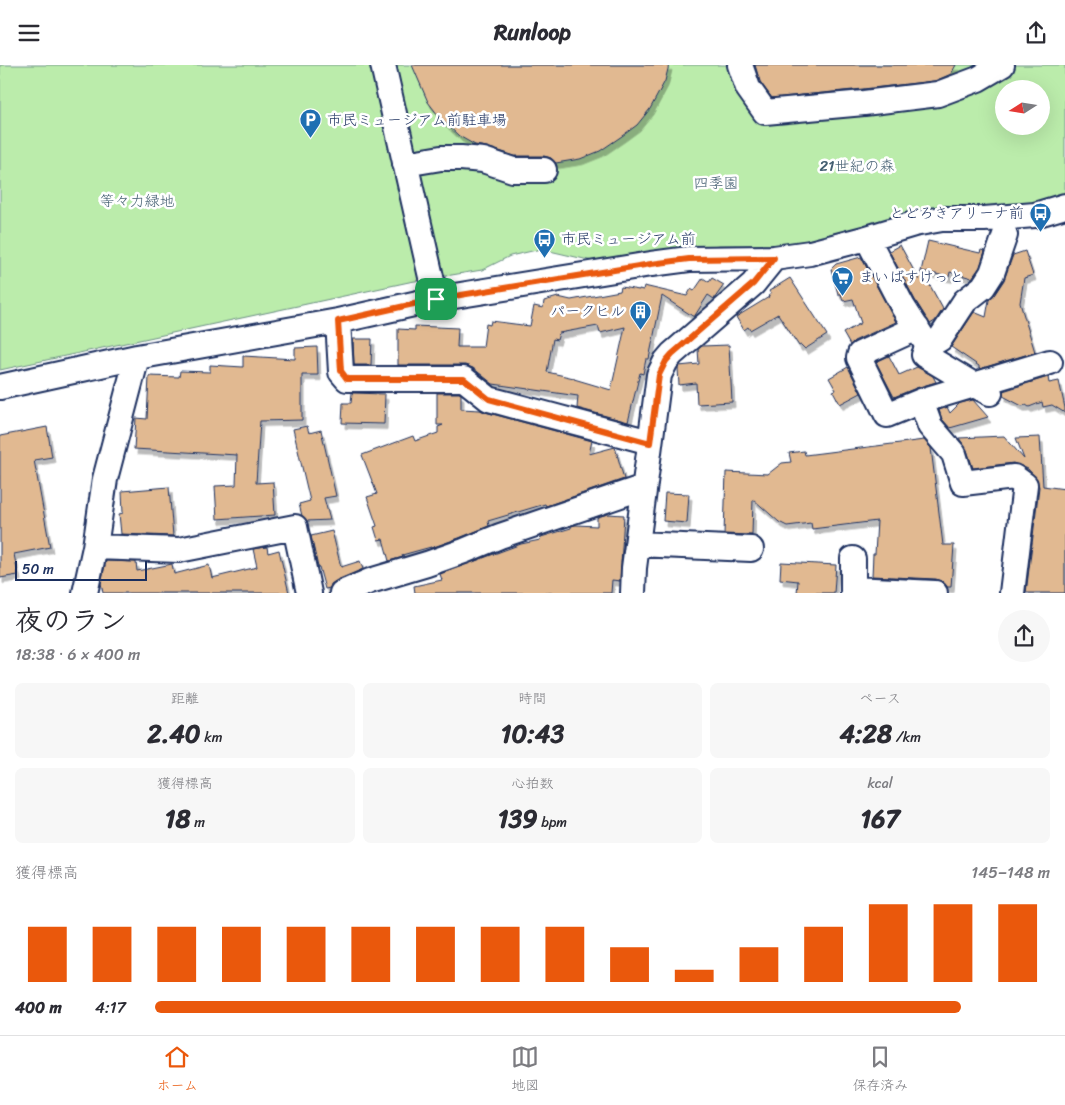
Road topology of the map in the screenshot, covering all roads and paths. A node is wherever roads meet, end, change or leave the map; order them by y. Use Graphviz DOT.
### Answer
graph roads {
  1 [pos="382,65"];
  2 [pos="740,65"];
  3 [pos="1002,65"];
  4 [pos="405,164"];
  5 [pos="544,170"];
  6 [pos="1065,206"];
  7 [pos="1005,235"];
  8 [pos="867,238"];
  9 [pos="774,258"];
  10 [pos="436,299"];
  11 [pos="338,321"];
  12 [pos="923,337"];
  13 [pos="137,357"];
  14 [pos="1050,362"];
  15 [pos="0,387"];
  16 [pos="982,389"];
  17 [pos="921,401"];
  18 [pos="650,443"];
  19 [pos="644,487"];
  20 [pos="637,544"];
  21 [pos="95,547"];
  22 [pos="751,549"];
  23 [pos="853,559"];
  24 [pos="853,591"];
  25 [pos="86,593"];
  26 [pos="309,593"];
  27 [pos="342,593"];
  28 [pos="633,593"];
  29 [pos="935,593"];
  30 [pos="1012,593"];
  1 -- 4 [label="street"];
  2 -- 3 [label="street"];
  4 -- 5 [label="street"];
  4 -- 10 [label="street"];
  6 -- 8 [label="street"];
  7 -- 12 [label="street"];
  8 -- 9 [label="street"];
  8 -- 12 [label="street"];
  9 -- 10 [label="street"];
  9 -- 18 [label="street"];
  10 -- 11 [label="street"];
  11 -- 13 [label="street"];
  11 -- 18 [label="street"];
  12 -- 16 [label="street"];
  12 -- 17 [label="street"];
  13 -- 15 [label="street"];
  13 -- 21 [label="street"];
  14 -- 16 [label="street"];
  16 -- 17 [label="street"];
  17 -- 30 [label="street"];
  18 -- 19 [label="street"];
  19 -- 20 [label="street"];
  19 -- 27 [label="street"];
  20 -- 22 [label="street"];
  20 -- 28 [label="street"];
  21 -- 25 [label="street"];
  21 -- 26 [label="street"];
  23 -- 24 [label="street"];
  24 -- 29 [label="street"];
}
